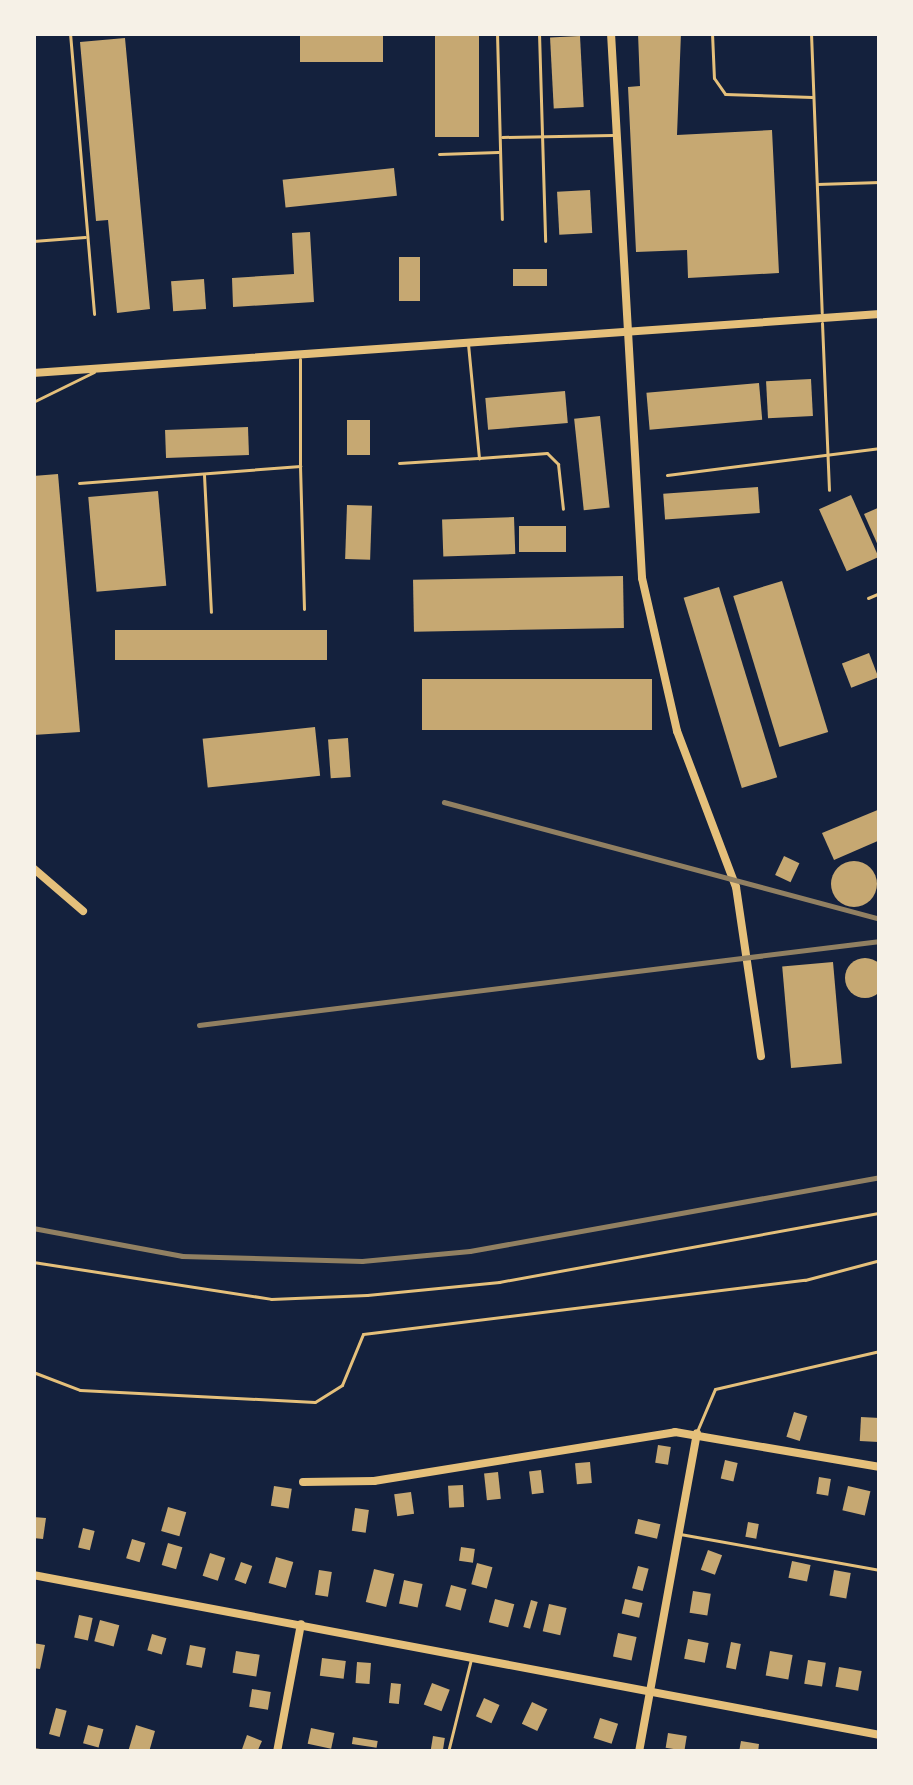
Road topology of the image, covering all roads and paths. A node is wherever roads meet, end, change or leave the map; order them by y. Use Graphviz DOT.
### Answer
graph roads {
  1 [pos="70,33"];
  2 [pos="497,33"];
  3 [pos="539,33"];
  4 [pos="611,33"];
  5 [pos="712,33"];
  6 [pos="811,33"];
  7 [pos="813,97"];
  8 [pos="614,134"];
  9 [pos="542,136"];
  10 [pos="500,138"];
  11 [pos="500,152"];
  12 [pos="439,154"];
  13 [pos="880,182"];
  14 [pos="817,184"];
  15 [pos="502,219"];
  16 [pos="87,237"];
  17 [pos="33,242"];
  18 [pos="544,242"];
  19 [pos="94,314"];
  20 [pos="880,314"];
  21 [pos="822,318"];
  22 [pos="624,332"];
  23 [pos="468,343"];
  24 [pos="300,355"];
  25 [pos="95,371"];
  26 [pos="33,373"];
  27 [pos="33,402"];
  28 [pos="880,448"];
  29 [pos="479,458"];
  30 [pos="827,460"];
  31 [pos="399,463"];
  32 [pos="300,466"];
  33 [pos="204,473"];
  34 [pos="667,475"];
  35 [pos="79,482"];
  36 [pos="829,490"];
  37 [pos="563,509"];
  38 [pos="880,592"];
  39 [pos="868,598"];
  40 [pos="304,609"];
  41 [pos="212,612"];
  42 [pos="33,868"];
  43 [pos="82,911"];
  44 [pos="761,1056"];
  45 [pos="880,1213"];
  46 [pos="880,1260"];
  47 [pos="33,1262"];
  48 [pos="880,1351"];
  49 [pos="33,1372"];
  50 [pos="697,1433"];
  51 [pos="880,1467"];
  52 [pos="303,1482"];
  53 [pos="679,1534"];
  54 [pos="880,1570"];
  55 [pos="33,1575"];
  56 [pos="301,1624"];
  57 [pos="472,1658"];
  58 [pos="650,1692"];
  59 [pos="880,1735"];
  60 [pos="33,1749"];
  61 [pos="51,1752"];
  62 [pos="277,1752"];
  63 [pos="448,1752"];
  64 [pos="639,1752"];
  1 -- 16 [label="lane"];
  2 -- 10 [label="lane"];
  3 -- 9 [label="lane"];
  4 -- 8 [label="street"];
  5 -- 7 [label="lane"];
  6 -- 7 [label="lane"];
  7 -- 14 [label="lane"];
  8 -- 9 [label="lane"];
  8 -- 22 [label="street"];
  9 -- 10 [label="lane"];
  9 -- 18 [label="lane"];
  10 -- 11 [label="lane"];
  11 -- 12 [label="lane"];
  11 -- 15 [label="lane"];
  13 -- 14 [label="lane"];
  14 -- 21 [label="lane"];
  16 -- 17 [label="lane"];
  16 -- 19 [label="lane"];
  20 -- 21 [label="street"];
  21 -- 22 [label="street"];
  21 -- 30 [label="lane"];
  22 -- 23 [label="street"];
  22 -- 44 [label="street"];
  23 -- 24 [label="street"];
  23 -- 29 [label="lane"];
  24 -- 25 [label="street"];
  24 -- 32 [label="lane"];
  25 -- 26 [label="street"];
  25 -- 27 [label="lane"];
  28 -- 30 [label="lane"];
  29 -- 31 [label="lane"];
  29 -- 37 [label="lane"];
  30 -- 34 [label="lane"];
  30 -- 36 [label="lane"];
  32 -- 33 [label="lane"];
  32 -- 40 [label="lane"];
  33 -- 35 [label="lane"];
  33 -- 41 [label="lane"];
  38 -- 39 [label="lane"];
  42 -- 43 [label="street"];
  45 -- 47 [label="path"];
  46 -- 49 [label="path"];
  48 -- 50 [label="lane"];
  50 -- 51 [label="street"];
  50 -- 52 [label="street"];
  50 -- 53 [label="street"];
  53 -- 54 [label="lane"];
  53 -- 58 [label="street"];
  55 -- 56 [label="street"];
  56 -- 57 [label="street"];
  56 -- 62 [label="street"];
  57 -- 58 [label="street"];
  57 -- 63 [label="lane"];
  58 -- 59 [label="street"];
  58 -- 64 [label="street"];
  60 -- 61 [label="lane"];
}
